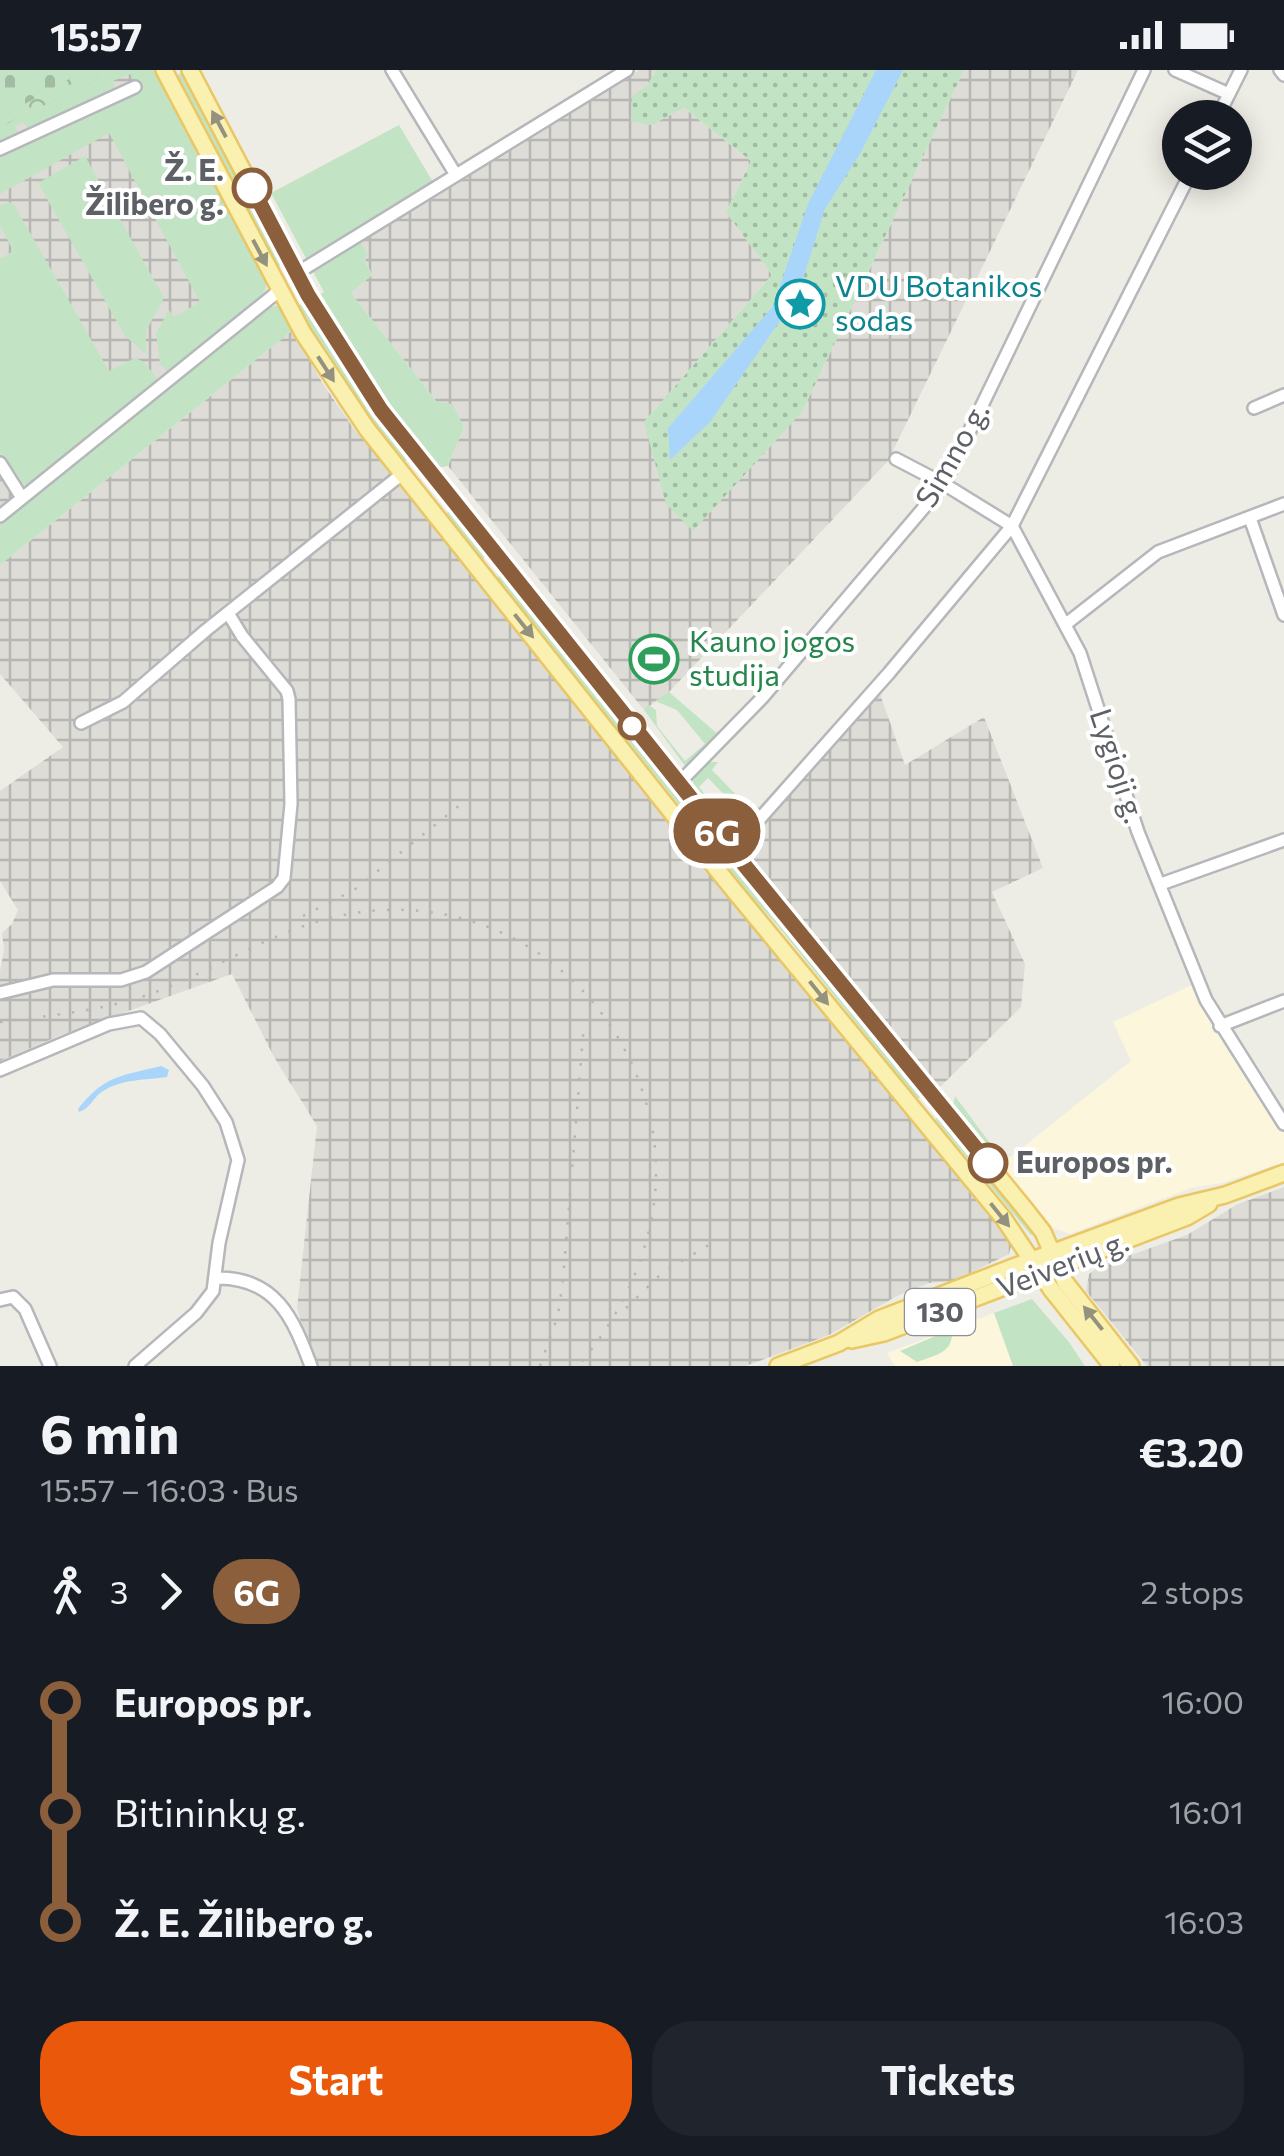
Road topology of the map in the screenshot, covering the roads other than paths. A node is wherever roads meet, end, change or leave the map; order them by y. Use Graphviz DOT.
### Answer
graph roads {
  1 [pos="190,70"];
  2 [pos="628,70"];
  3 [pos="1144,70"];
  4 [pos="1175,70"];
  5 [pos="1241,70"];
  6 [pos="168,71"];
  7 [pos="398,72"];
  8 [pos="135,87"];
  9 [pos="1229,94"];
  10 [pos="1226,100"];
  11 [pos="0,149"];
  12 [pos="456,175"];
  13 [pos="1181,190"];
  14 [pos="296,272"];
  15 [pos="278,288"];
  16 [pos="1284,396"];
  17 [pos="1254,408"];
  18 [pos="896,459"];
  19 [pos="420,460"];
  20 [pos="0,463"];
  21 [pos="402,474"];
  22 [pos="944,484"];
  23 [pos="22,498"];
  24 [pos="1284,504"];
  25 [pos="0,516"];
  26 [pos="1250,518"];
  27 [pos="1012,526"];
  28 [pos="500,560"];
  29 [pos="482,574"];
  30 [pos="228,613"];
  31 [pos="1284,615"];
  32 [pos="1066,624"];
  33 [pos="81,723"];
  34 [pos="678,784"];
  35 [pos="1284,840"];
  36 [pos="702,850"];
  37 [pos="732,850"];
  38 [pos="1160,884"];
  39 [pos="0,993"];
  40 [pos="1284,1001"];
  41 [pos="1220,1026"];
  42 [pos="0,1070"];
  43 [pos="938,1102"];
  44 [pos="920,1117"];
  45 [pos="1284,1124"];
  46 [pos="1284,1173"];
  47 [pos="1055,1260"];
  48 [pos="1036,1267"];
  49 [pos="216,1278"];
  50 [pos="1,1299"];
  51 [pos="50,1366"];
  52 [pos="135,1366"];
  53 [pos="312,1366"];
  54 [pos="778,1366"];
  55 [pos="1112,1366"];
  56 [pos="1131,1366"];
  14 -- 1 [label="main road, one-way"];
  2 -- 12 [label="street"];
  3 -- 22 [label="street, Simno g."];
  4 -- 9 [label="street"];
  5 -- 9 [label="street"];
  6 -- 15 [label="main road, one-way"];
  7 -- 12 [label="street"];
  8 -- 11 [label="street"];
  9 -- 10 [label="street"];
  12 -- 14 [label="street"];
  13 -- 27 [label="street"];
  14 -- 15 [label="main road"];
  14 -- 19 [label="main road"];
  15 -- 21 [label="main road, one-way"];
  15 -- 23 [label="street"];
  16 -- 17 [label="street"];
  18 -- 22 [label="street, Lygioji g."];
  19 -- 21 [label="main road"];
  19 -- 28 [label="main road"];
  20 -- 23 [label="street"];
  21 -- 29 [label="main road"];
  21 -- 30 [label="street"];
  22 -- 27 [label="street, Lygioji g."];
  22 -- 34 [label="street, Simno g."];
  23 -- 25 [label="street"];
  24 -- 26 [label="street"];
  26 -- 31 [label="street"];
  26 -- 32 [label="street"];
  27 -- 32 [label="street, Lygioji g."];
  27 -- 37 [label="street"];
  28 -- 29 [label="main road"];
  28 -- 34 [label="main road"];
  29 -- 36 [label="main road, one-way"];
  30 -- 33 [label="street"];
  30 -- 39 [label="street"];
  32 -- 38 [label="street, Lygioji g."];
  34 -- 37 [label="main road"];
  35 -- 38 [label="street"];
  36 -- 37 [label="main road"];
  36 -- 44 [label="main road, one-way"];
  37 -- 43 [label="main road"];
  38 -- 41 [label="street, Lygioji g."];
  40 -- 41 [label="street"];
  41 -- 45 [label="street, Lygioji g."];
  42 -- 49 [label="street"];
  43 -- 44 [label="main road"];
  43 -- 47 [label="main road"];
  44 -- 48 [label="main road, one-way"];
  46 -- 47 [label="main road, Veiverių g. / 130"];
  47 -- 48 [label="main road, Veiverių g. / 130"];
  56 -- 47 [label="main road, one-way"];
  48 -- 54 [label="main road, Veiverių g. / 130"];
  48 -- 55 [label="main road"];
  49 -- 52 [label="street"];
  49 -- 53 [label="street"];
  50 -- 51 [label="street"];
}
